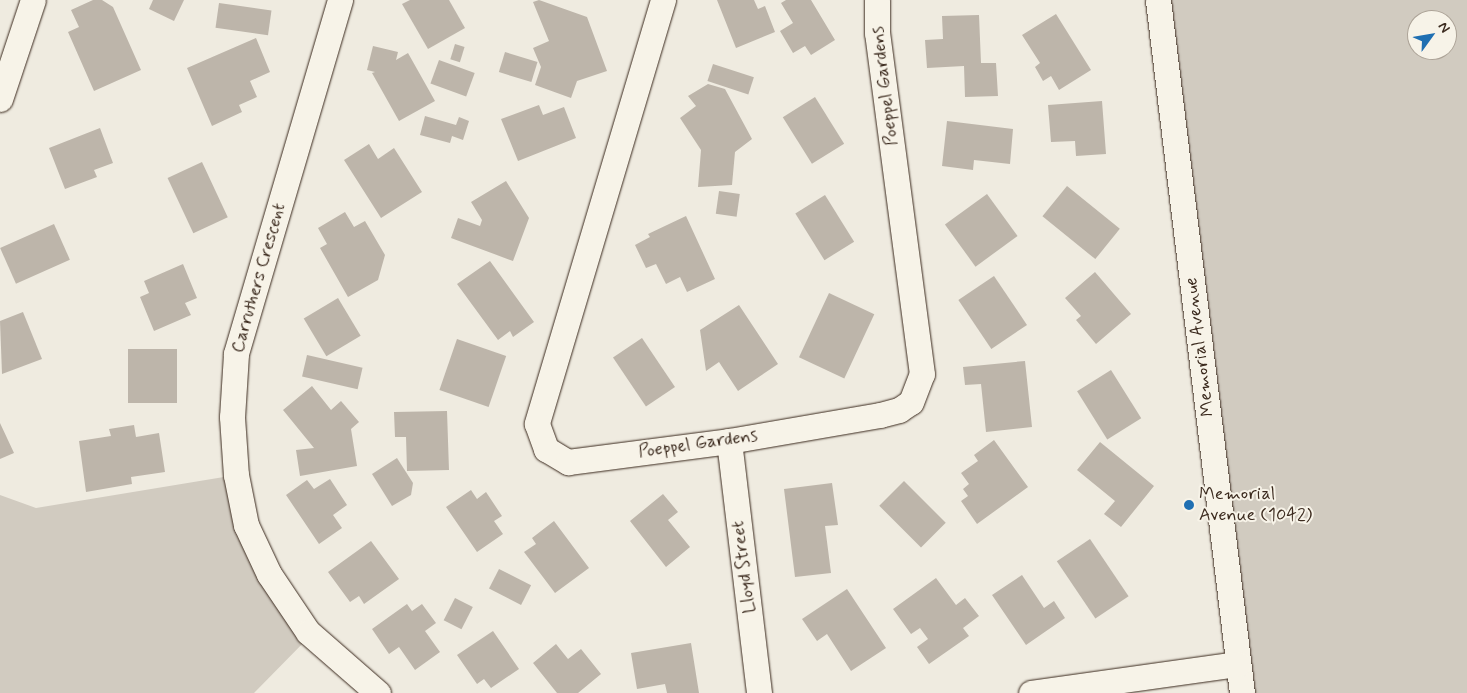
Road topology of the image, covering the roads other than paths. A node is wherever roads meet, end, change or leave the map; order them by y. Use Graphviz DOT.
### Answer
graph roads {
  1 [pos="32,0"];
  2 [pos="340,0"];
  3 [pos="663,0"];
  4 [pos="876,0"];
  5 [pos="1158,0"];
  6 [pos="0,99"];
  7 [pos="729,441"];
  8 [pos="1238,664"];
  9 [pos="378,693"];
  10 [pos="759,693"];
  11 [pos="1031,693"];
  12 [pos="1242,693"];
  1 -- 6 [label="street"];
  2 -- 9 [label="street, Carruthers Crescent"];
  3 -- 7 [label="street, Poeppel Gardens"];
  4 -- 7 [label="street, Poeppel Gardens"];
  5 -- 8 [label="street, Memorial Avenue"];
  7 -- 10 [label="street, Lloyd Street"];
  8 -- 11 [label="street"];
  8 -- 12 [label="street, Memorial Avenue"];
}
